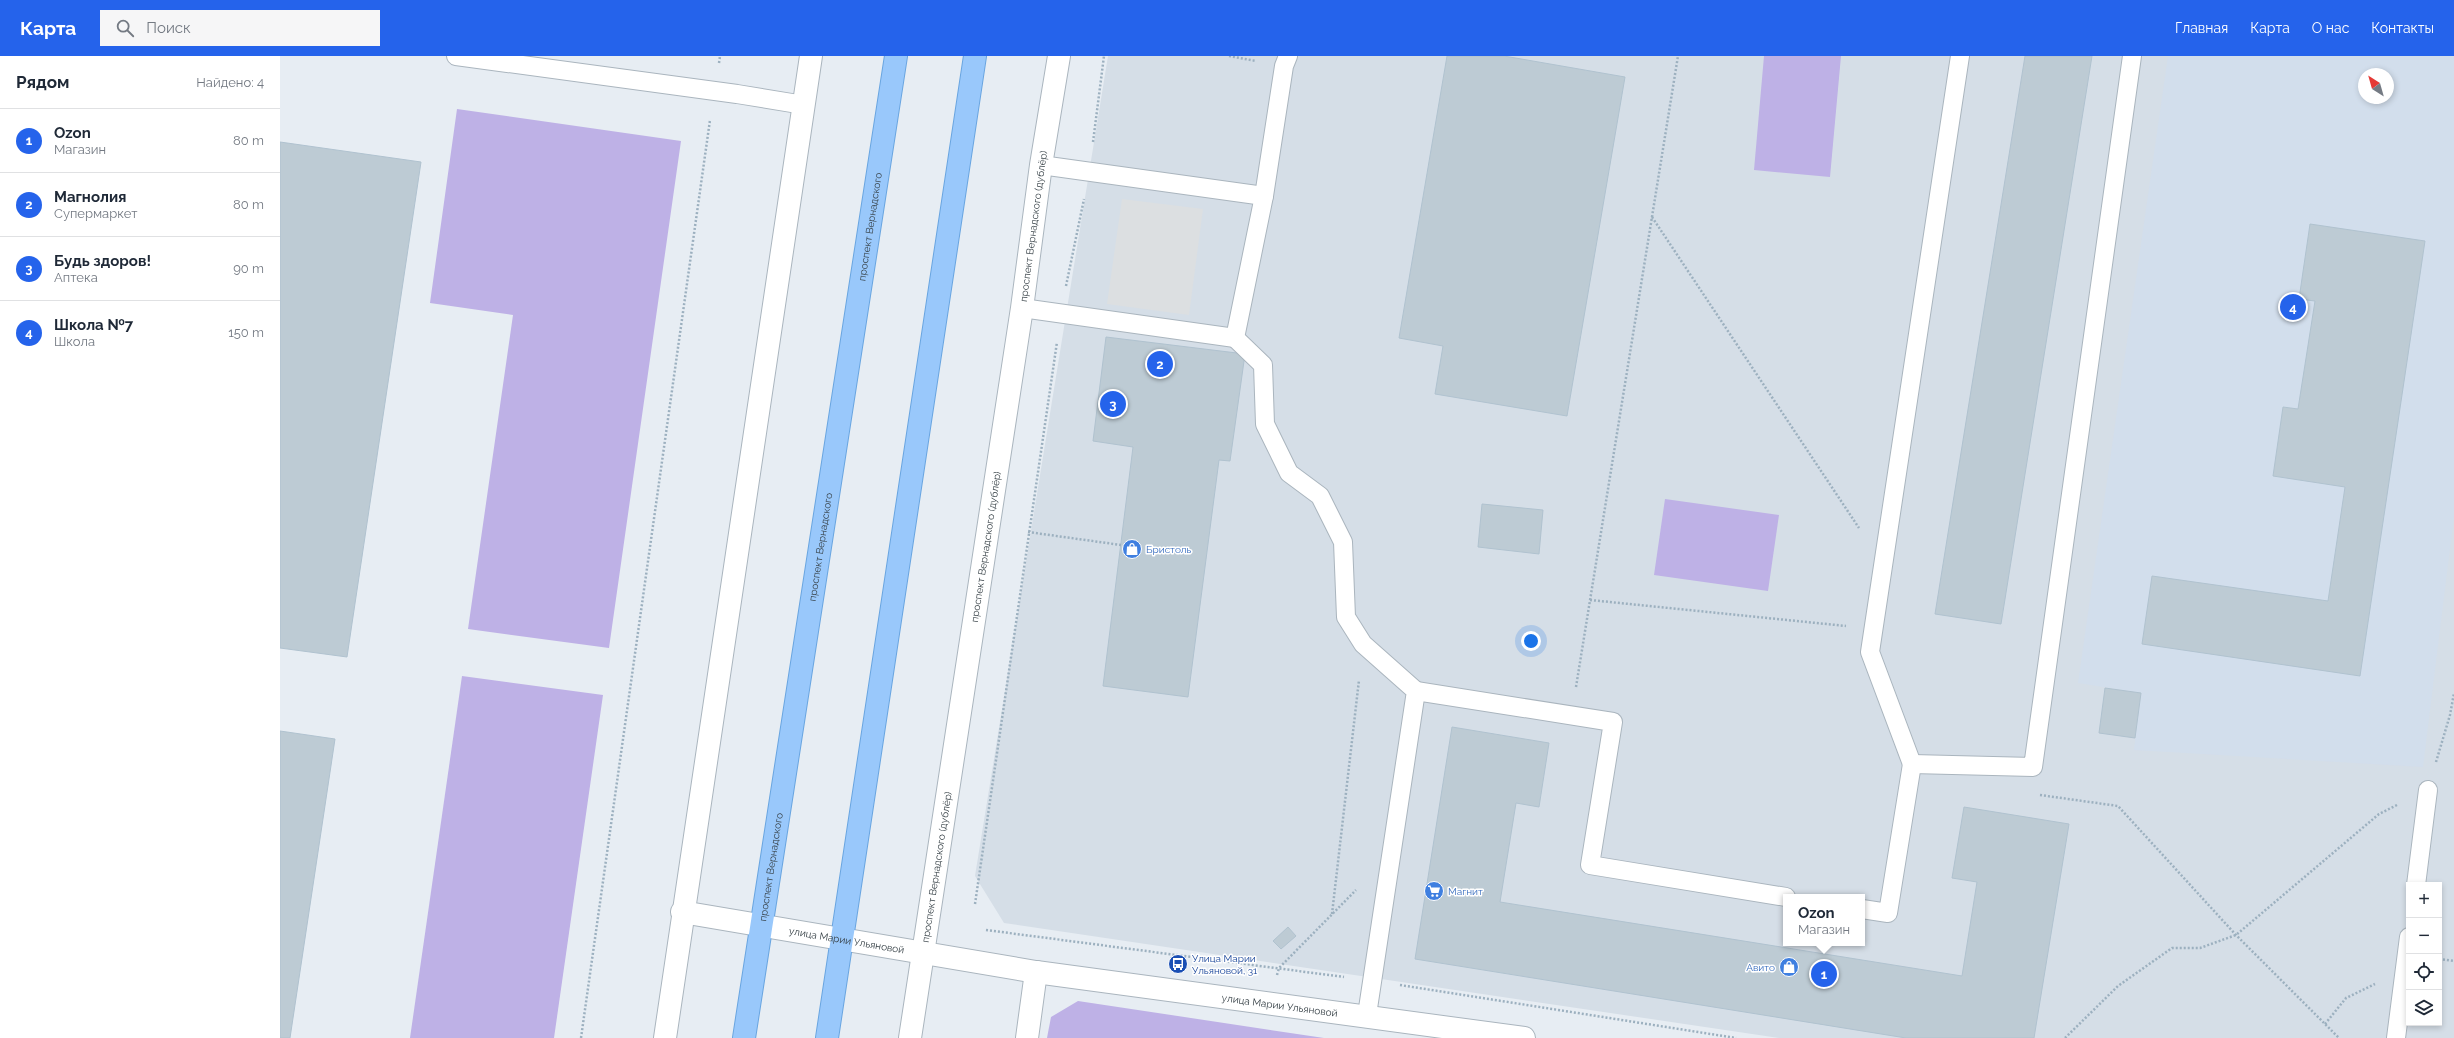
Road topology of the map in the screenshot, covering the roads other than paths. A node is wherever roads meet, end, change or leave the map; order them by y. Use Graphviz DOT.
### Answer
graph roads {
  1 [pos="456,56"];
  2 [pos="811,56"];
  3 [pos="896,56"];
  4 [pos="976,56"];
  5 [pos="1060,56"];
  6 [pos="1288,56"];
  7 [pos="1960,56"];
  8 [pos="2132,56"];
  9 [pos="804,105"];
  10 [pos="1040,165"];
  11 [pos="1264,196"];
  12 [pos="1022,308"];
  13 [pos="1235,338"];
  14 [pos="1416,691"];
  15 [pos="1912,764"];
  16 [pos="2428,790"];
  17 [pos="2416,882"];
  18 [pos="1783,897"];
  19 [pos="1865,910"];
  20 [pos="682,912"];
  21 [pos="761,926"];
  22 [pos="843,940"];
  23 [pos="923,953"];
  24 [pos="2407,954"];
  25 [pos="1036,972"];
  26 [pos="1367,1015"];
  27 [pos="665,1038"];
  28 [pos="744,1038"];
  29 [pos="827,1038"];
  30 [pos="910,1038"];
  31 [pos="1027,1038"];
  32 [pos="1524,1038"];
  33 [pos="2396,1038"];
  1 -- 9 [label="lane"];
  2 -- 9 [label="street"];
  3 -- 21 [label="main road, проспект Вернадского"];
  4 -- 22 [label="main road"];
  5 -- 10 [label="street, проспект Вернадского (дублёр)"];
  6 -- 11 [label="lane"];
  7 -- 15 [label="lane"];
  8 -- 15 [label="lane"];
  9 -- 20 [label="street"];
  10 -- 11 [label="lane"];
  10 -- 12 [label="street, проспект Вернадского (дублёр)"];
  11 -- 13 [label="lane"];
  12 -- 13 [label="lane"];
  12 -- 23 [label="street, проспект Вернадского (дублёр)"];
  13 -- 14 [label="lane"];
  14 -- 18 [label="lane"];
  14 -- 26 [label="lane"];
  15 -- 19 [label="lane"];
  16 -- 17 [label="lane"];
  20 -- 21 [label="street, улица Марии Ульяновой"];
  20 -- 27 [label="street"];
  21 -- 22 [label="street, улица Марии Ульяновой"];
  21 -- 28 [label="main road, проспект Вернадского"];
  22 -- 23 [label="street, улица Марии Ульяновой"];
  22 -- 29 [label="main road"];
  23 -- 25 [label="street, улица Марии Ульяновой"];
  23 -- 30 [label="street, проспект Вернадского (дублёр)"];
  24 -- 33 [label="lane"];
  25 -- 26 [label="street, улица Марии Ульяновой"];
  25 -- 31 [label="street"];
  26 -- 32 [label="street, улица Марии Ульяновой"];
}
